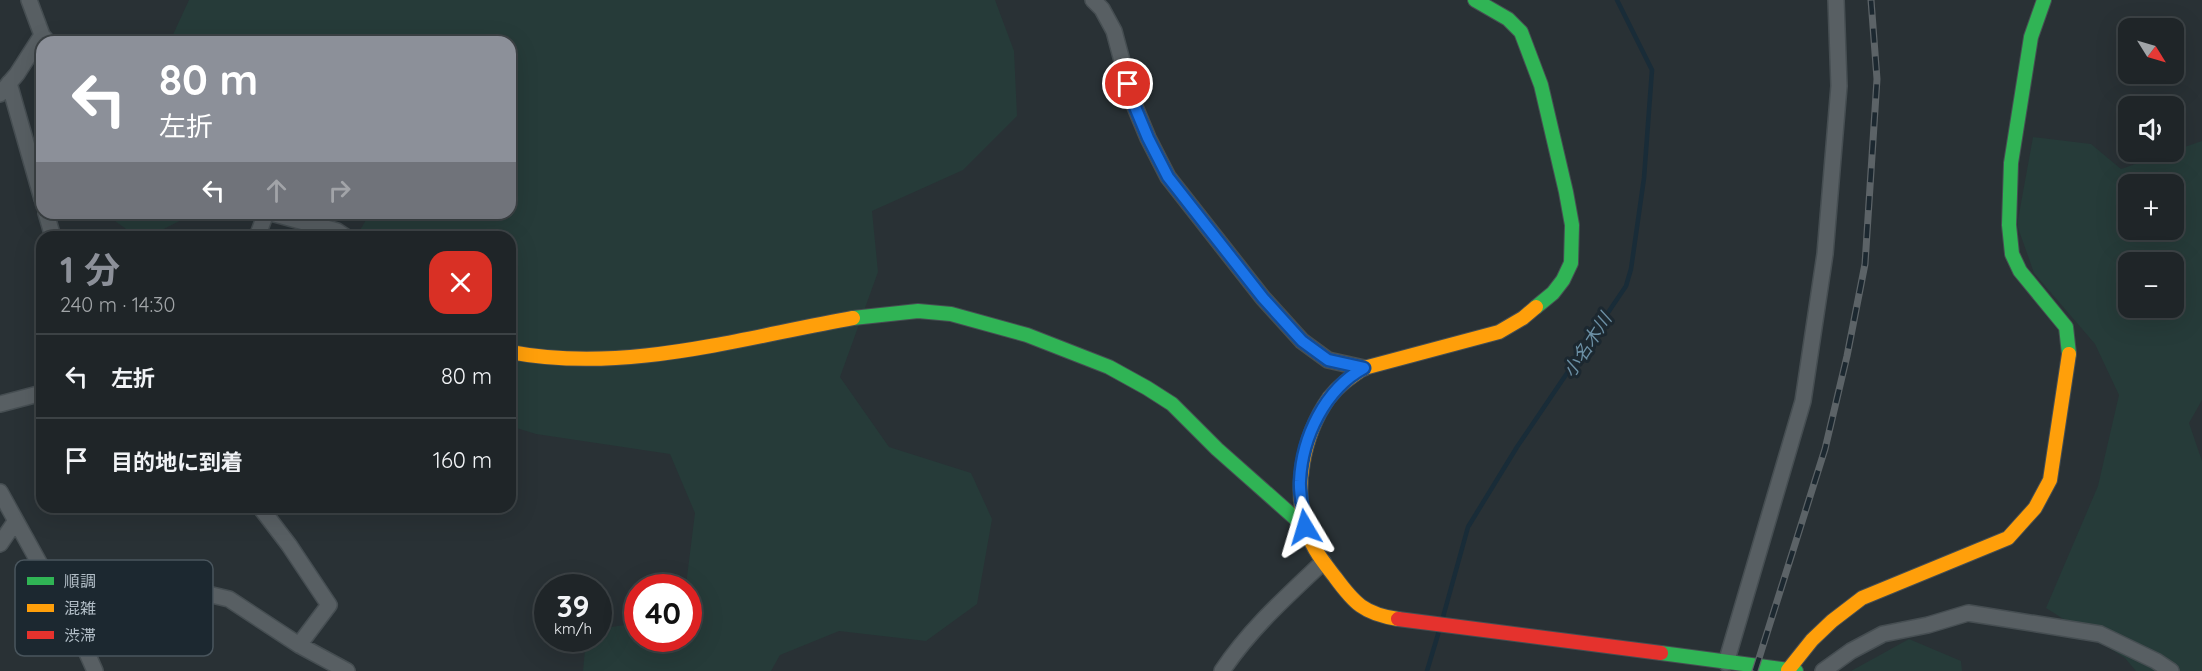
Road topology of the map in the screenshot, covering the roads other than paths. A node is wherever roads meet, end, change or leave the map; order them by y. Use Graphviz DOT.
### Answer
graph roads {
  1 [pos="29,0"];
  2 [pos="1093,0"];
  3 [pos="1474,0"];
  4 [pos="1836,0"];
  5 [pos="2044,0"];
  6 [pos="45,36"];
  7 [pos="36,50"];
  8 [pos="5,88"];
  9 [pos="36,181"];
  10 [pos="294,219"];
  11 [pos="337,231"];
  12 [pos="516,353"];
  13 [pos="1364,368"];
  14 [pos="36,395"];
  15 [pos="0,404"];
  16 [pos="0,492"];
  17 [pos="265,513"];
  18 [pos="15,522"];
  19 [pos="1305,527"];
  20 [pos="0,544"];
  21 [pos="37,560"];
  22 [pos="1323,562"];
  23 [pos="213,595"];
  24 [pos="299,645"];
  25 [pos="88,656"];
  26 [pos="1726,663"];
  27 [pos="95,671"];
  28 [pos="347,671"];
  29 [pos="1222,671"];
  30 [pos="1792,671"];
  31 [pos="1822,671"];
  32 [pos="2171,671"];
  1 -- 6 [label="street"];
  2 -- 13 [label="street"];
  3 -- 13 [label="street"];
  4 -- 26 [label="street"];
  5 -- 30 [label="street"];
  7 -- 8 [label="street"];
  8 -- 9 [label="street"];
  10 -- 11 [label="street"];
  12 -- 19 [label="street"];
  13 -- 19 [label="street"];
  14 -- 15 [label="street"];
  16 -- 18 [label="street"];
  17 -- 24 [label="street"];
  18 -- 20 [label="street"];
  18 -- 21 [label="street"];
  19 -- 22 [label="street"];
  22 -- 26 [label="street"];
  22 -- 29 [label="street"];
  23 -- 24 [label="street"];
  24 -- 28 [label="street"];
  25 -- 27 [label="street"];
  26 -- 30 [label="street"];
  31 -- 32 [label="street"];
}
